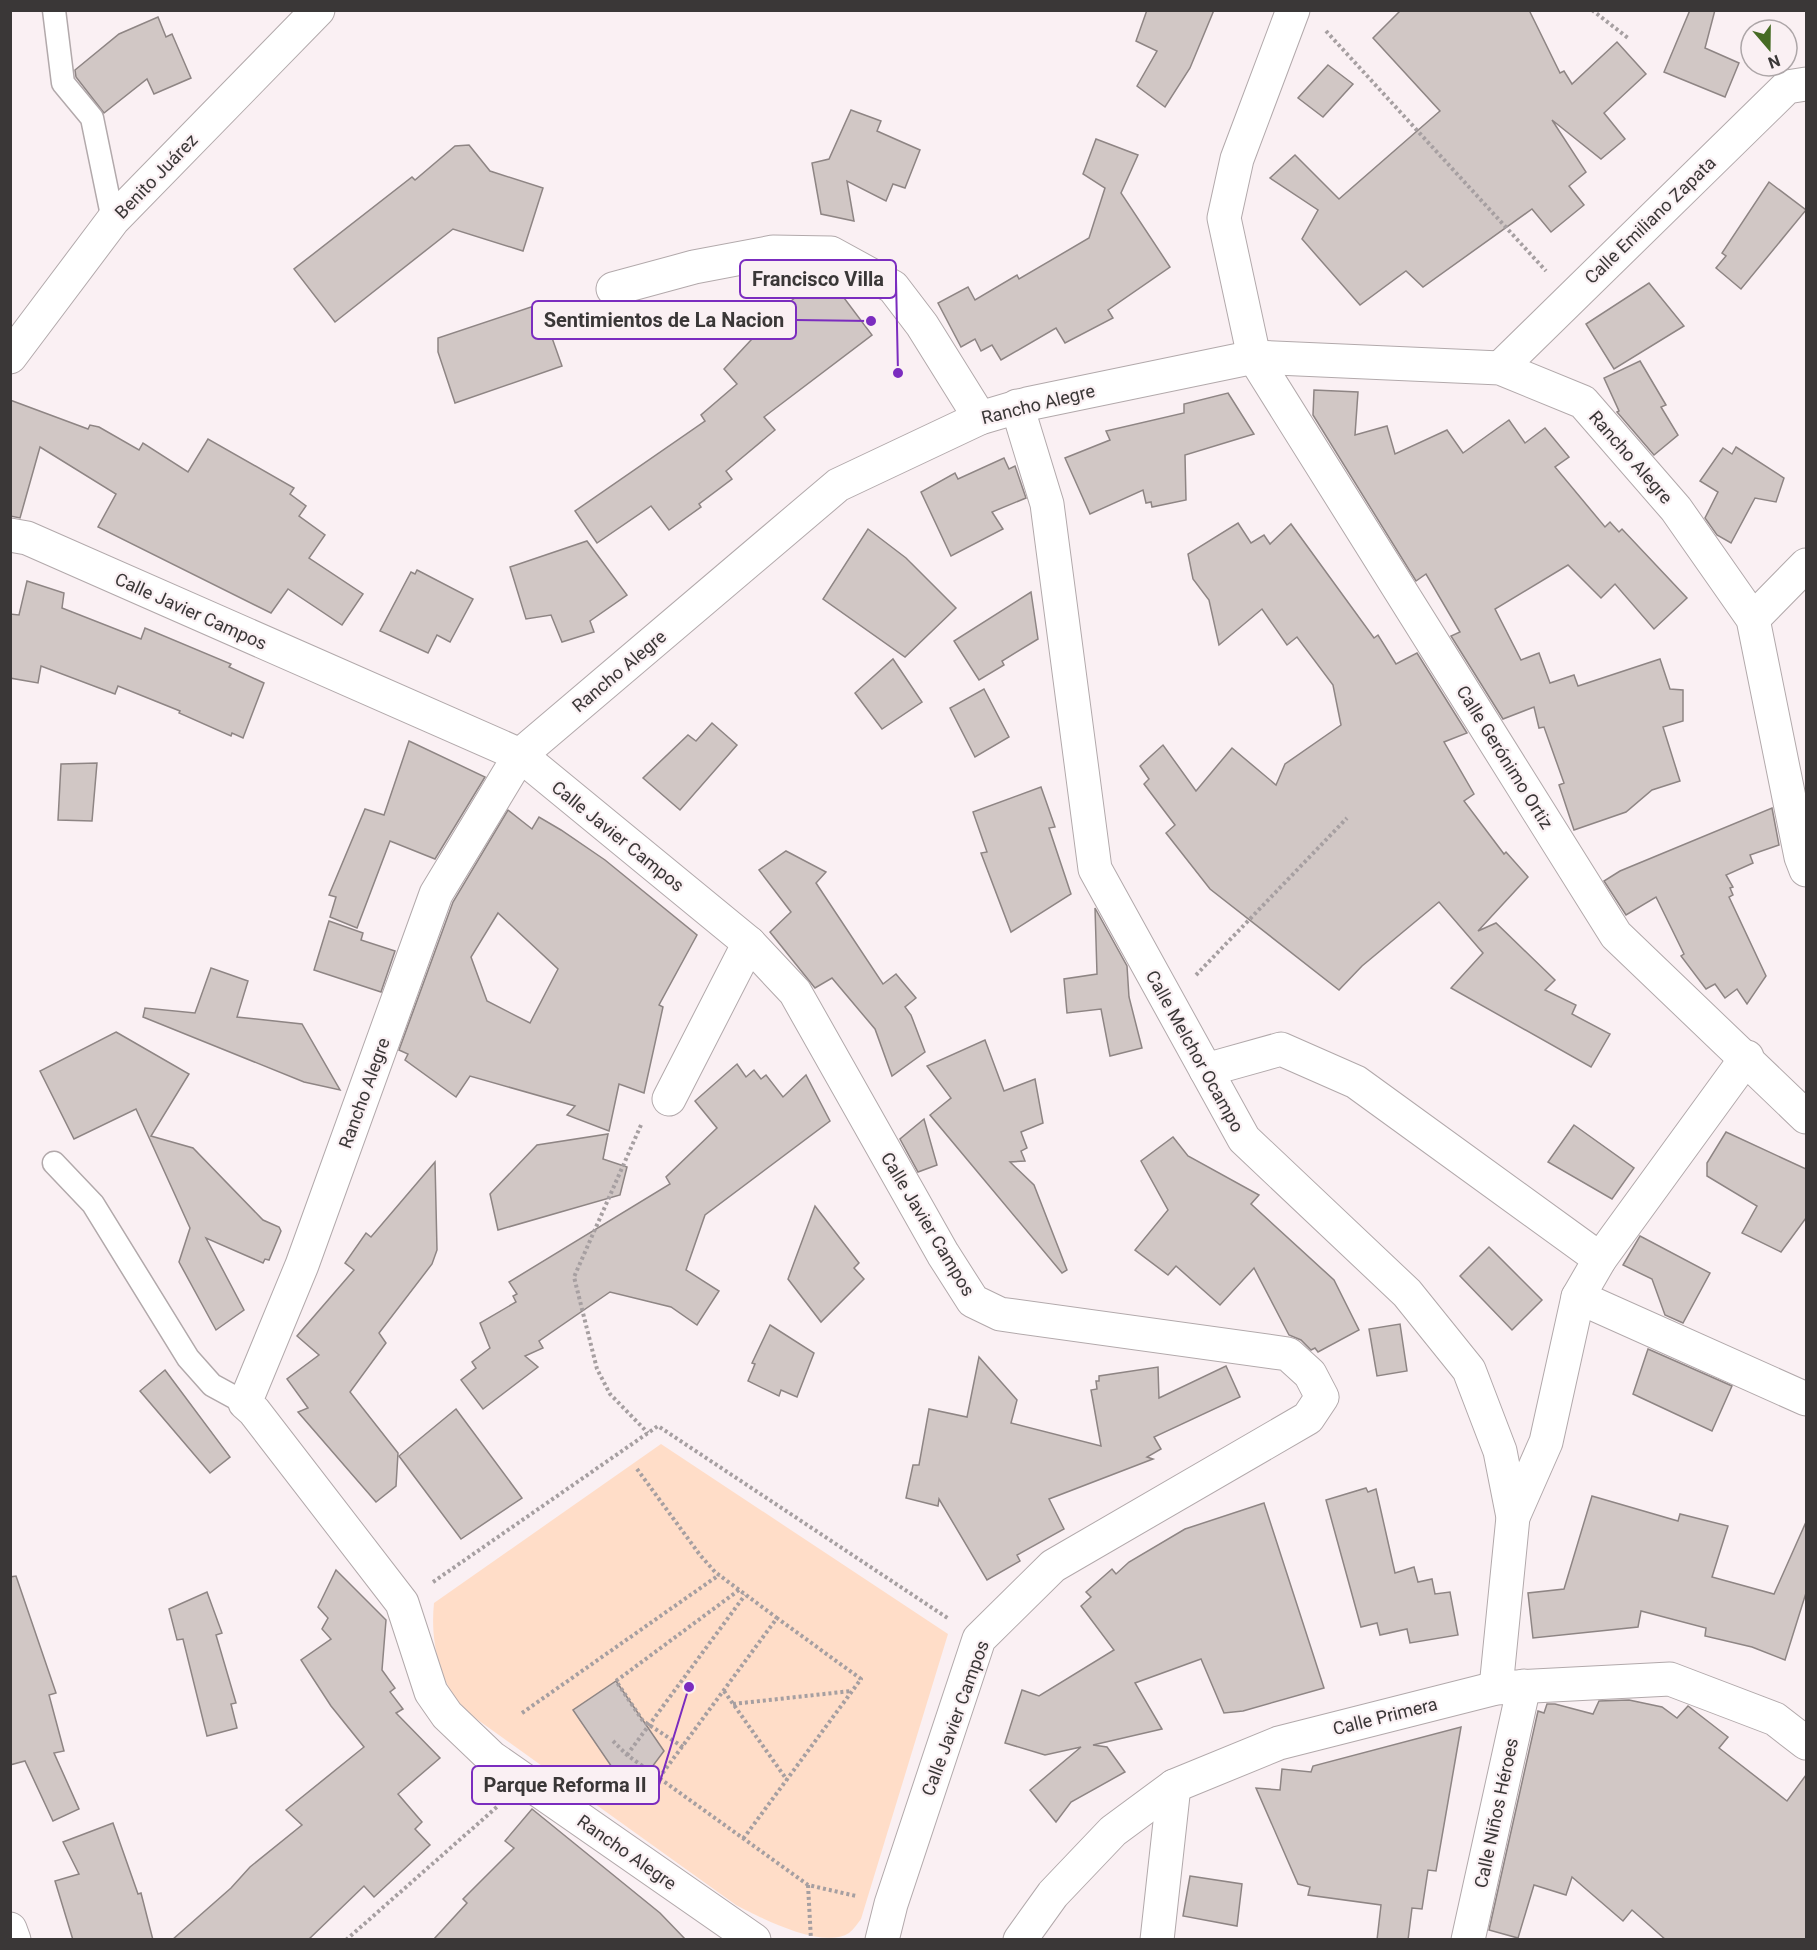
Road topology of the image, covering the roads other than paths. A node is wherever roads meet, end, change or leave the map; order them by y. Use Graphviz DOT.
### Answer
graph roads {
  1 [pos="54,10"];
  2 [pos="318,10"];
  3 [pos="1293,10"];
  4 [pos="1806,84"];
  5 [pos="113,220"];
  6 [pos="613,289"];
  7 [pos="10,357"];
  8 [pos="1254,357"];
  9 [pos="1500,368"];
  10 [pos="1017,406"];
  11 [pos="980,418"];
  12 [pos="16,538"];
  13 [pos="1806,565"];
  14 [pos="1753,619"];
  15 [pos="520,755"];
  16 [pos="1806,870"];
  17 [pos="749,944"];
  18 [pos="1747,1057"];
  19 [pos="1206,1070"];
  20 [pos="669,1099"];
  21 [pos="1806,1117"];
  22 [pos="54,1163"];
  23 [pos="1599,1259"];
  24 [pos="1578,1297"];
  25 [pos="1806,1399"];
  26 [pos="245,1403"];
  27 [pos="1513,1518"];
  28 [pos="1510,1687"];
  29 [pos="1806,1743"];
  30 [pos="1174,1786"];
  31 [pos="10,1929"];
  32 [pos="14,1940"];
  33 [pos="754,1940"];
  34 [pos="882,1940"];
  35 [pos="1020,1940"];
  36 [pos="1157,1940"];
  37 [pos="1468,1940"];
  1 -- 5 [label="lane"];
  2 -- 5 [label="street, Benito Juárez"];
  3 -- 8 [label="street, Calle Gerónimo Ortiz"];
  4 -- 9 [label="street, Calle Emiliano Zapata"];
  5 -- 7 [label="street, Benito Juárez"];
  6 -- 11 [label="street"];
  8 -- 9 [label="street, Rancho Alegre"];
  8 -- 10 [label="street, Rancho Alegre"];
  8 -- 18 [label="street, Calle Gerónimo Ortiz"];
  9 -- 14 [label="street, Rancho Alegre"];
  10 -- 11 [label="street, Rancho Alegre"];
  10 -- 19 [label="street, Calle Melchor Ocampo"];
  11 -- 15 [label="street, Rancho Alegre"];
  12 -- 15 [label="street, Calle Javier Campos"];
  13 -- 14 [label="street"];
  14 -- 16 [label="street, Rancho Alegre"];
  15 -- 17 [label="street, Calle Javier Campos"];
  15 -- 26 [label="street, Rancho Alegre"];
  17 -- 20 [label="street"];
  17 -- 34 [label="street, Calle Javier Campos"];
  18 -- 21 [label="street, Calle Gerónimo Ortiz"];
  18 -- 23 [label="street"];
  19 -- 23 [label="street"];
  19 -- 27 [label="street, Calle Melchor Ocampo"];
  22 -- 26 [label="lane"];
  23 -- 24 [label="street"];
  24 -- 25 [label="street"];
  24 -- 27 [label="street"];
  26 -- 33 [label="street, Rancho Alegre"];
  27 -- 28 [label="street, Calle Melchor Ocampo"];
  28 -- 29 [label="street, Calle Primera"];
  28 -- 30 [label="street, Calle Primera"];
  28 -- 37 [label="street, Calle Niños Héroes"];
  30 -- 35 [label="street, Calle Primera"];
  30 -- 36 [label="street"];
  31 -- 32 [label="street"];
}
